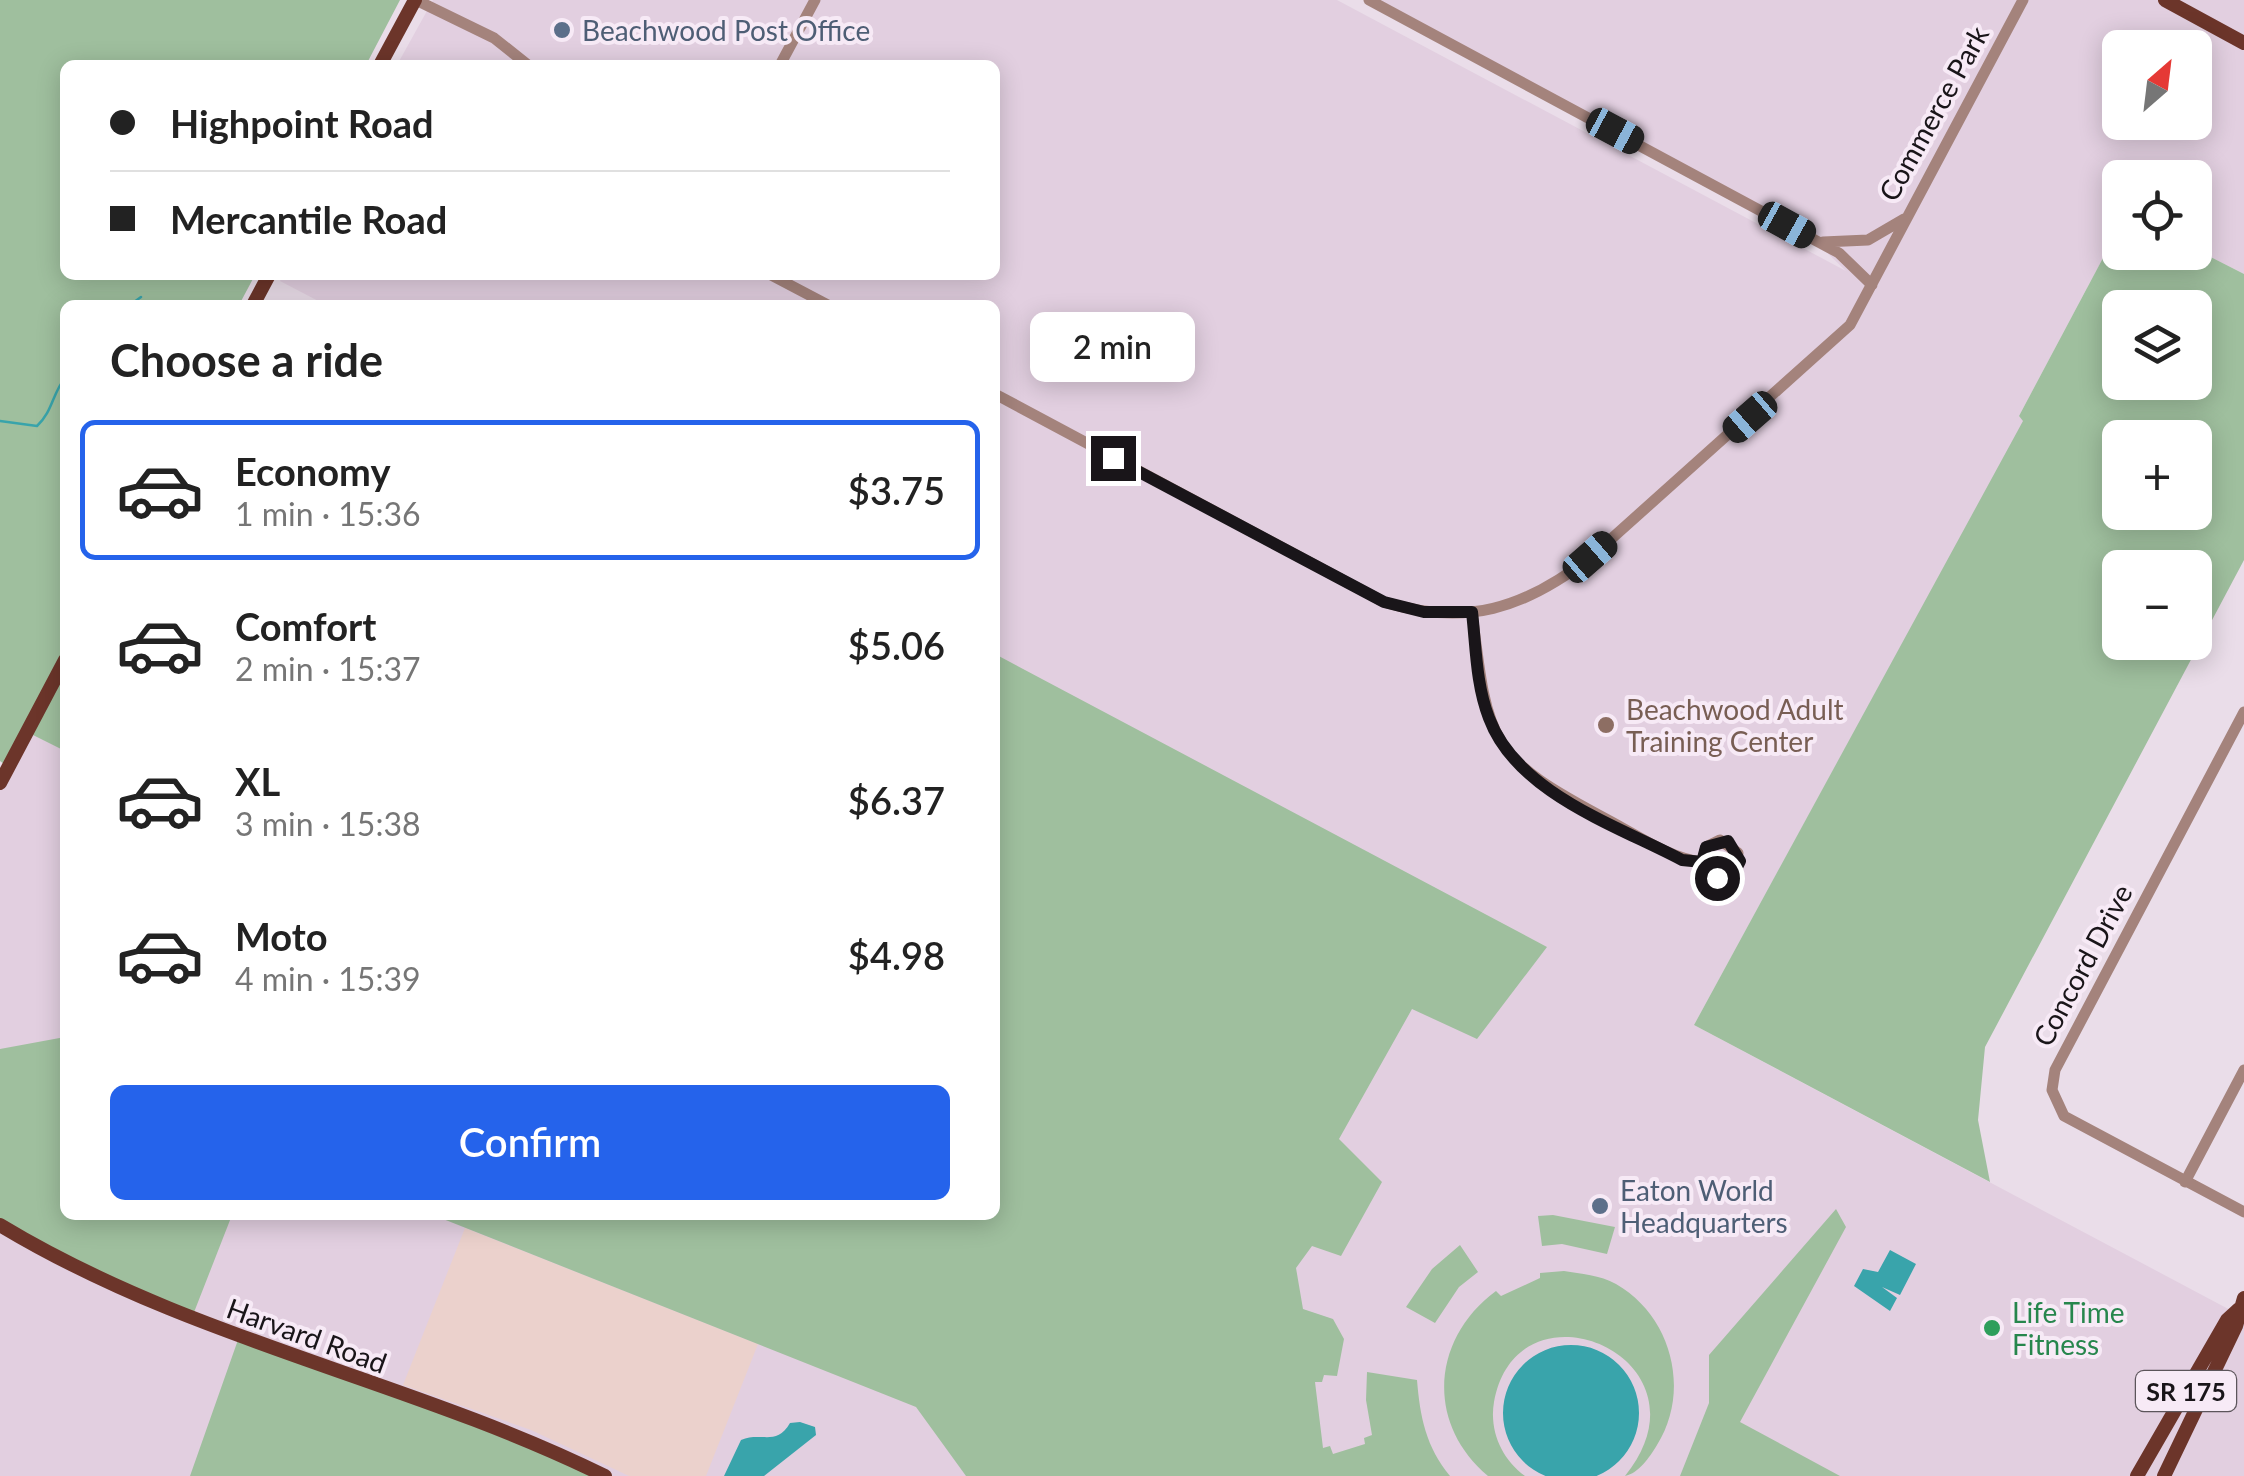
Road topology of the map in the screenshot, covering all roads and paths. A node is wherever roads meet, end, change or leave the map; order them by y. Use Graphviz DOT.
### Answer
graph roads {
  1 [pos="416,0"];
  2 [pos="814,0"];
  3 [pos="1369,0"];
  4 [pos="2024,0"];
  5 [pos="2165,0"];
  6 [pos="2244,42"];
  7 [pos="383,60"];
  8 [pos="522,60"];
  9 [pos="783,60"];
  10 [pos="1909,215"];
  11 [pos="1814,240"];
  12 [pos="780,280"];
  13 [pos="1872,285"];
  14 [pos="818,300"];
  15 [pos="1000,397"];
  16 [pos="1472,612"];
  17 [pos="60,669"];
  18 [pos="2244,712"];
  19 [pos="0,783"];
  20 [pos="1702,862"];
  21 [pos="2244,1070"];
  22 [pos="2185,1182"];
  23 [pos="2244,1212"];
  24 [pos="0,1225"];
  25 [pos="2242,1306"];
  26 [pos="605,1476"];
  27 [pos="2137,1476"];
  28 [pos="2164,1476"];
  1 -- 7 [label="main road"];
  1 -- 8 [label="street"];
  2 -- 9 [label="street"];
  3 -- 11 [label="street, Commerce Park"];
  4 -- 10 [label="street, Commerce Park"];
  5 -- 6 [label="main road"];
  10 -- 11 [label="street, Commerce Park"];
  10 -- 13 [label="street"];
  11 -- 13 [label="street, Commerce Park"];
  12 -- 14 [label="street"];
  13 -- 16 [label="street"];
  15 -- 16 [label="street"];
  16 -- 20 [label="street"];
  17 -- 19 [label="main road"];
  18 -- 22 [label="street, Concord Drive"];
  21 -- 22 [label="street"];
  22 -- 23 [label="street, Concord Drive"];
  24 -- 26 [label="main road, Harvard Road"];
  25 -- 27 [label="main road, SR 175"];
  25 -- 28 [label="main road, SR 175"];
}
